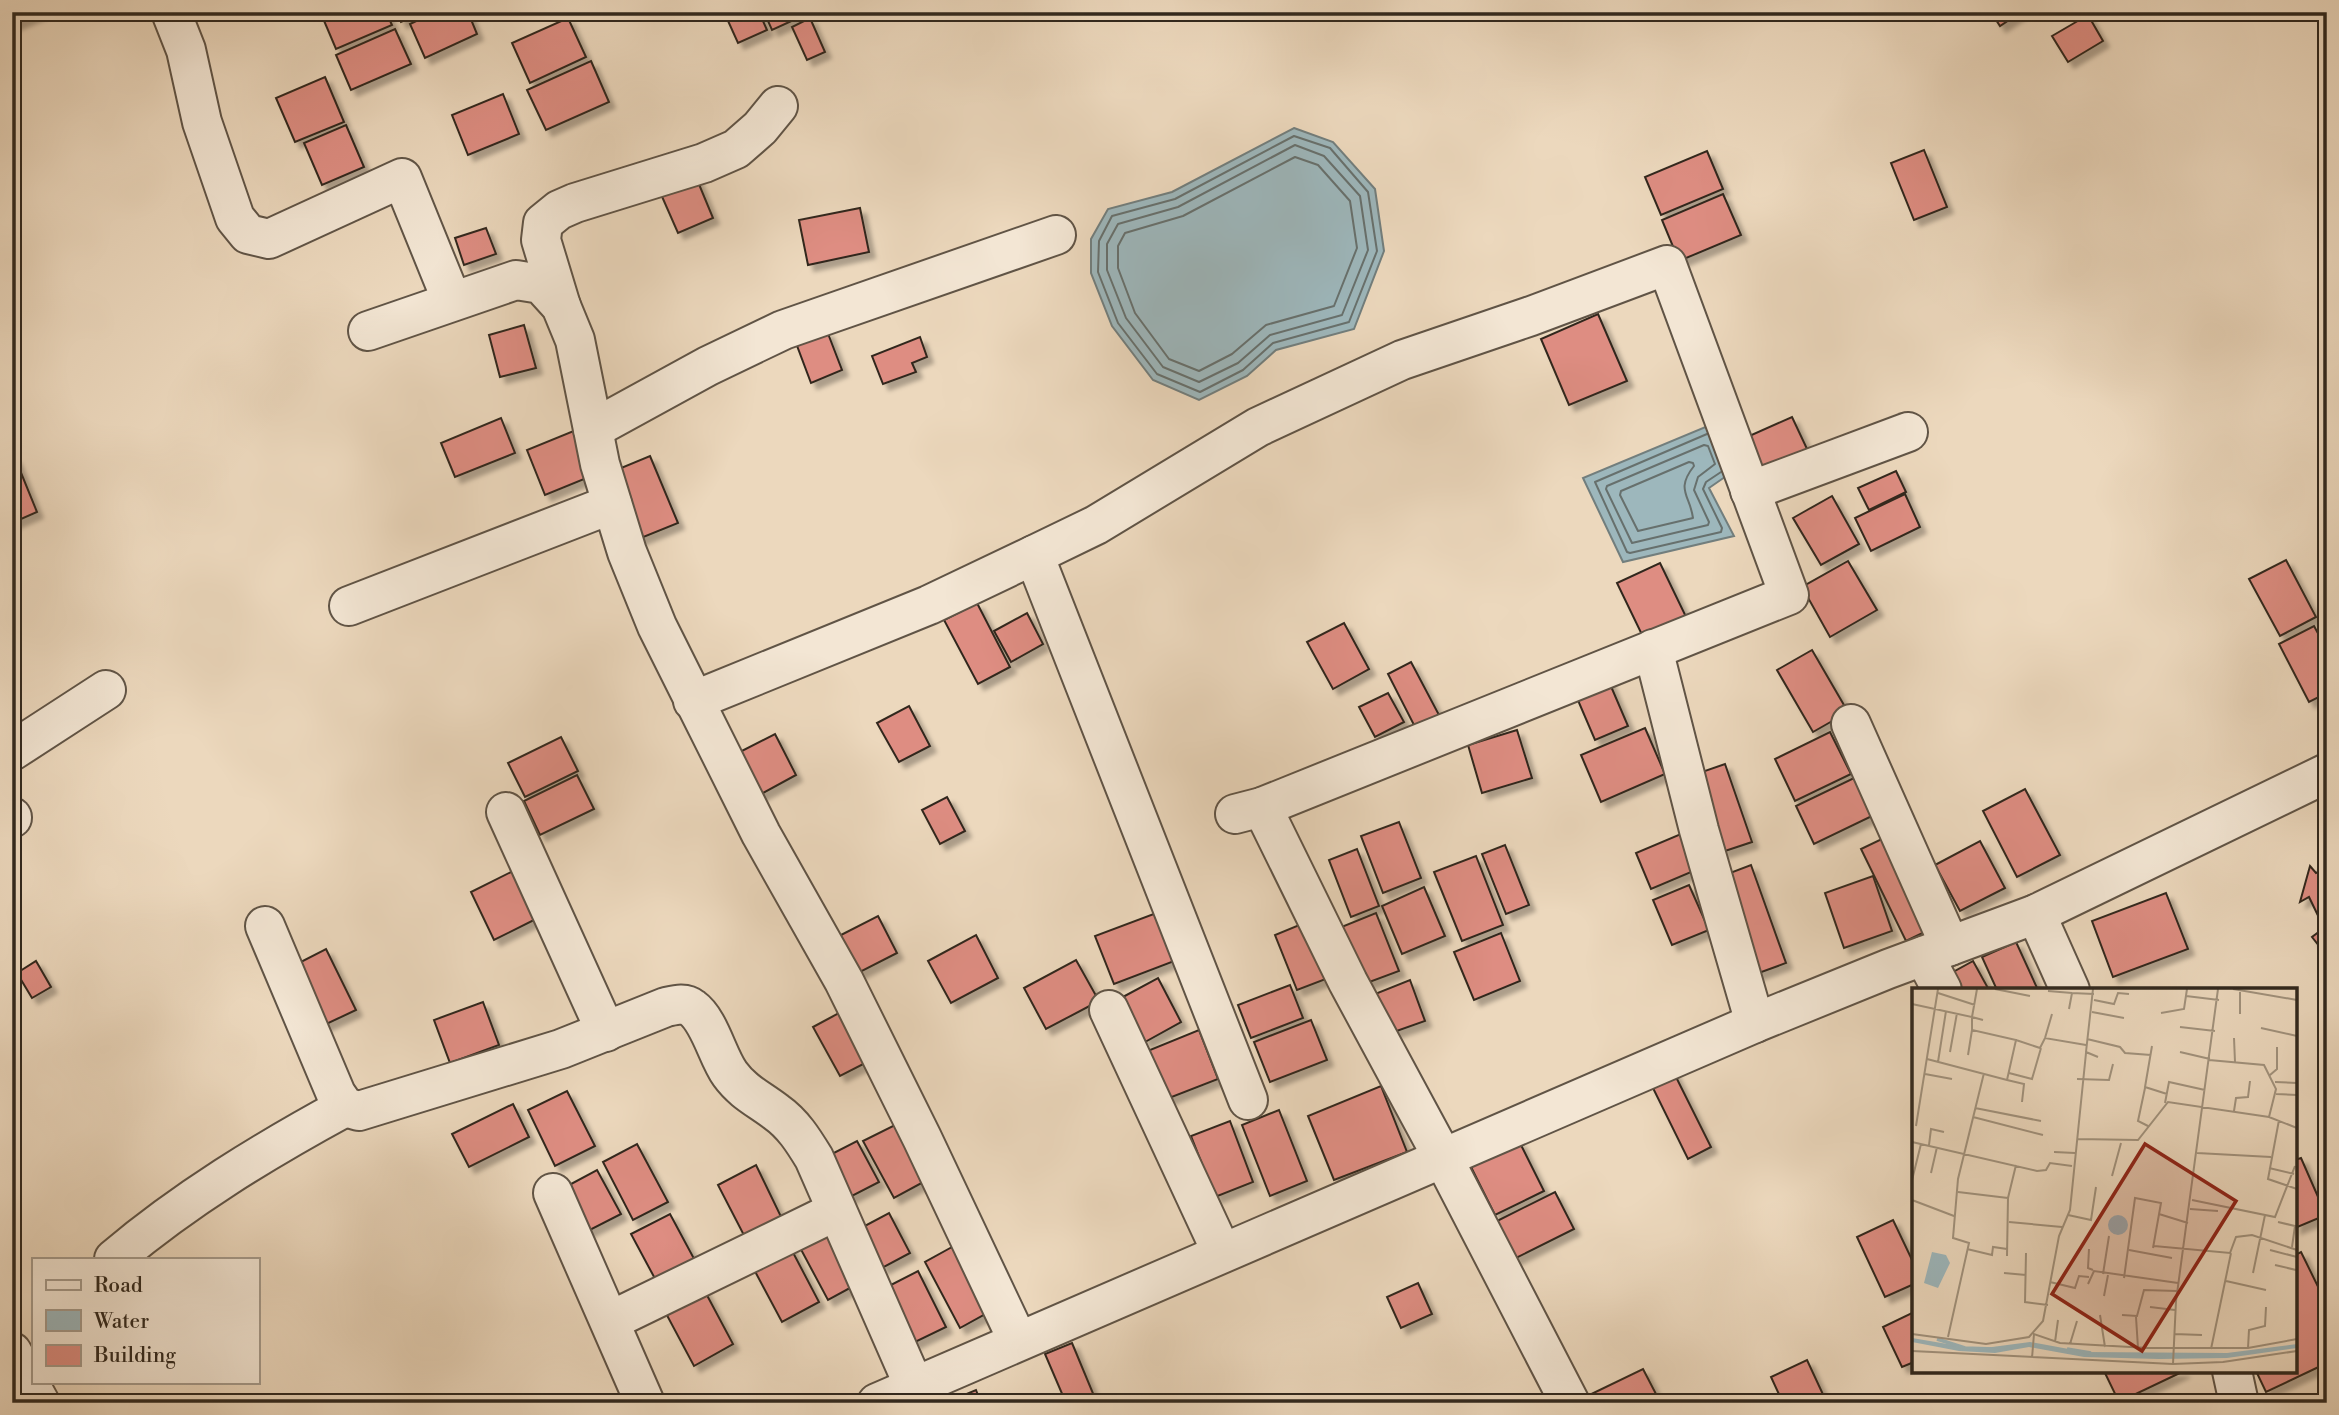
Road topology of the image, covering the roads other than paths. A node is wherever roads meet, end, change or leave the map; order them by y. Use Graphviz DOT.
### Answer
graph roads {
  1 [pos="171,12"];
  2 [pos="778,106"];
  3 [pos="1056,235"];
  4 [pos="452,301"];
  5 [pos="561,306"];
  6 [pos="368,331"];
  7 [pos="593,429"];
  8 [pos="1908,432"];
  9 [pos="1750,491"];
  10 [pos="612,504"];
  11 [pos="1034,555"];
  12 [pos="349,606"];
  13 [pos="1653,649"];
  14 [pos="106,690"];
  15 [pos="693,701"];
  16 [pos="1852,724"];
  17 [pos="12,751"];
  18 [pos="2327,773"];
  19 [pos="506,812"];
  20 [pos="2036,914"];
  21 [pos="265,926"];
  22 [pos="1937,951"];
  23 [pos="1942,988"];
  24 [pos="2069,988"];
  25 [pos="1109,1010"];
  26 [pos="1755,1023"];
  27 [pos="606,1032"];
  28 [pos="1248,1101"];
  29 [pos="345,1107"];
  30 [pos="1443,1158"];
  31 [pos="553,1193"];
  32 [pos="836,1210"];
  33 [pos="1222,1253"];
  34 [pos="115,1258"];
  35 [pos="610,1321"];
  36 [pos="32,1329"];
  37 [pos="1018,1341"];
  38 [pos="12,1346"];
  39 [pos="12,1352"];
  40 [pos="2232,1373"];
  41 [pos="914,1386"];
  42 [pos="40,1403"];
  43 [pos="645,1403"];
  44 [pos="877,1403"];
  45 [pos="1570,1403"];
  46 [pos="2239,1403"];
  1 -- 4 [label="street"];
  2 -- 5 [label="street"];
  3 -- 7 [label="street"];
  4 -- 5 [label="street"];
  4 -- 6 [label="street"];
  5 -- 7 [label="street"];
  7 -- 10 [label="street"];
  8 -- 9 [label="street"];
  9 -- 11 [label="street"];
  9 -- 13 [label="street"];
  10 -- 12 [label="street"];
  10 -- 15 [label="street"];
  11 -- 15 [label="street"];
  11 -- 28 [label="street"];
  13 -- 26 [label="street"];
  13 -- 30 [label="street"];
  14 -- 17 [label="street"];
  15 -- 37 [label="street"];
  16 -- 22 [label="street"];
  18 -- 20 [label="street"];
  19 -- 27 [label="street"];
  20 -- 22 [label="street"];
  20 -- 24 [label="street"];
  21 -- 29 [label="street"];
  22 -- 23 [label="street"];
  22 -- 26 [label="street"];
  25 -- 33 [label="street"];
  26 -- 30 [label="street"];
  27 -- 29 [label="street"];
  27 -- 32 [label="street"];
  29 -- 34 [label="street"];
  30 -- 33 [label="street"];
  30 -- 45 [label="street"];
  31 -- 35 [label="street"];
  32 -- 35 [label="street"];
  32 -- 41 [label="street"];
  33 -- 37 [label="street"];
  35 -- 43 [label="street"];
  36 -- 38 [label="street"];
  37 -- 41 [label="street"];
  39 -- 42 [label="street"];
  40 -- 46 [label="street"];
  41 -- 44 [label="street"];
}
